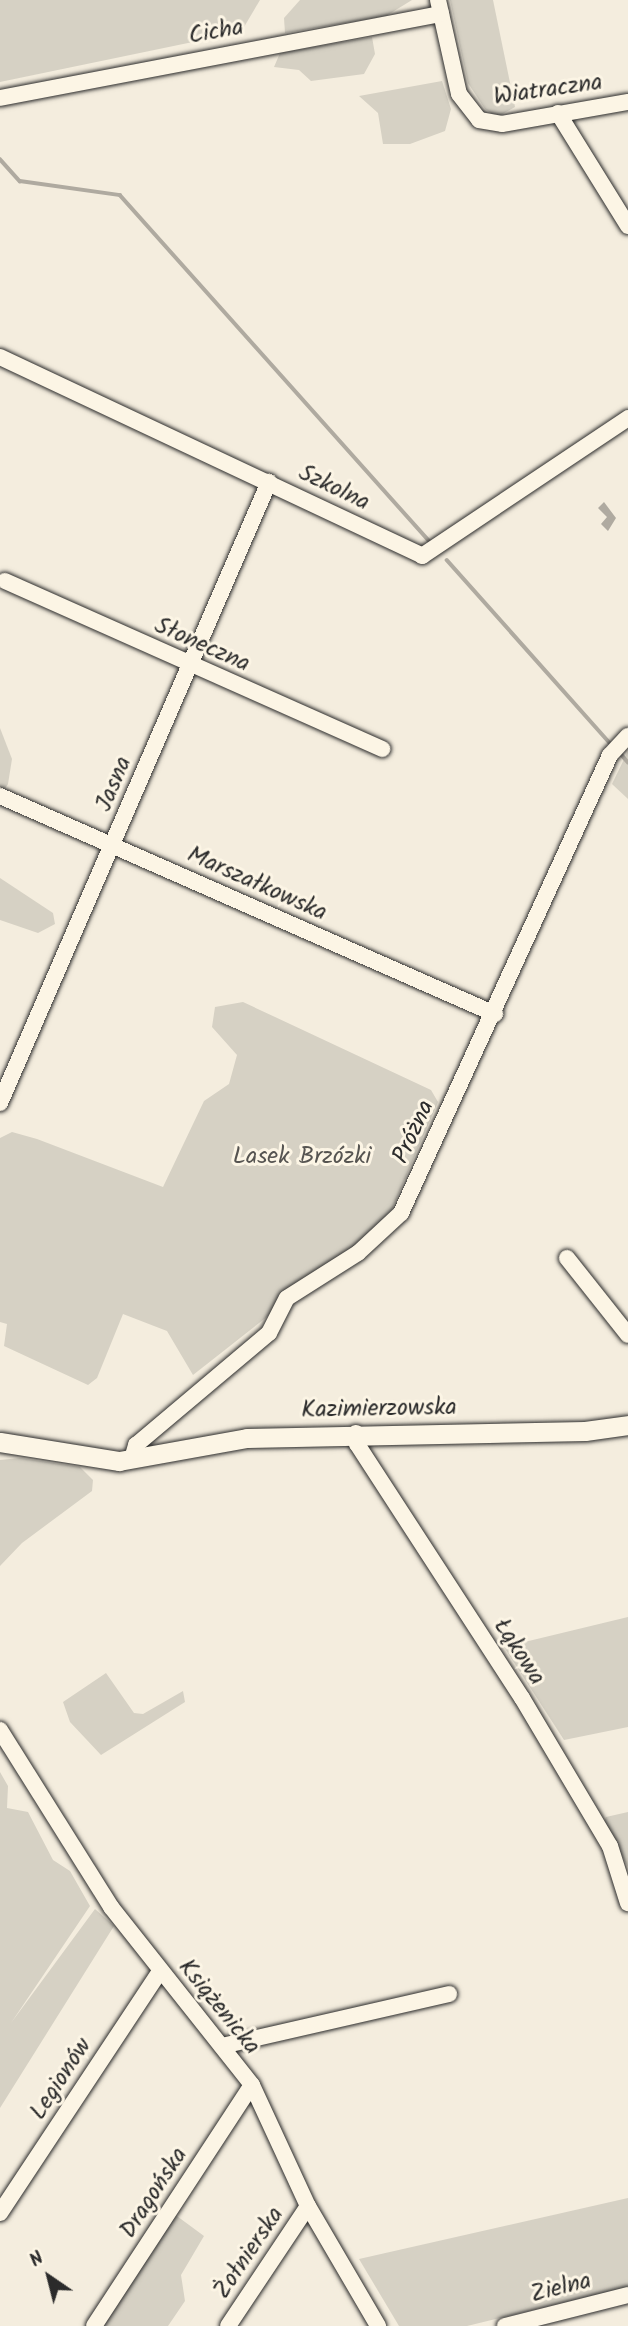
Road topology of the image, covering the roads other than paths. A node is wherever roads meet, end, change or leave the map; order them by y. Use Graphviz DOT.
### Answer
graph roads {
  1 [pos="439,7"];
  2 [pos="0,98"];
  3 [pos="628,102"];
  4 [pos="558,113"];
  5 [pos="628,226"];
  6 [pos="0,357"];
  7 [pos="628,418"];
  8 [pos="269,482"];
  9 [pos="5,581"];
  10 [pos="189,664"];
  11 [pos="628,736"];
  12 [pos="382,749"];
  13 [pos="0,796"];
  14 [pos="113,845"];
  15 [pos="495,1014"];
  16 [pos="0,1103"];
  17 [pos="568,1258"];
  18 [pos="628,1335"];
  19 [pos="628,1425"];
  20 [pos="356,1433"];
  21 [pos="0,1442"];
  22 [pos="132,1459"];
  23 [pos="0,1730"];
  24 [pos="628,1903"];
  25 [pos="160,1971"];
  26 [pos="449,1994"];
  27 [pos="222,2046"];
  28 [pos="252,2085"];
  29 [pos="308,2206"];
  30 [pos="0,2213"];
  31 [pos="628,2295"];
  32 [pos="94,2326"];
  33 [pos="228,2326"];
  34 [pos="378,2326"];
  35 [pos="505,2326"];
  1 -- 2 [label="street, Cicha"];
  1 -- 4 [label="street, Wiatraczna"];
  3 -- 4 [label="street, Wiatraczna"];
  4 -- 5 [label="street"];
  6 -- 8 [label="street, Szkolna"];
  7 -- 8 [label="street, Szkolna"];
  8 -- 10 [label="street, Jasna"];
  9 -- 10 [label="street, Słoneczna"];
  10 -- 12 [label="street, Słoneczna"];
  10 -- 14 [label="street, Jasna"];
  11 -- 15 [label="street, Próżna"];
  13 -- 14 [label="street, Marszałkowska"];
  14 -- 15 [label="street, Marszałkowska"];
  14 -- 16 [label="street, Jasna"];
  15 -- 22 [label="street, Próżna"];
  17 -- 18 [label="street"];
  19 -- 20 [label="street, Kazimierzowska"];
  20 -- 22 [label="street, Kazimierzowska"];
  20 -- 24 [label="street, Łąkowa"];
  21 -- 22 [label="street, Kazimierzowska"];
  23 -- 25 [label="street, Książenicka"];
  25 -- 27 [label="street, Książenicka"];
  25 -- 30 [label="street, Legionów"];
  26 -- 27 [label="street"];
  27 -- 28 [label="street, Książenicka"];
  28 -- 29 [label="street, Książenicka"];
  28 -- 32 [label="street, Dragońska"];
  29 -- 33 [label="street, Żołnierska"];
  29 -- 34 [label="street, Książenicka"];
  31 -- 35 [label="street, Zielna"];
}
